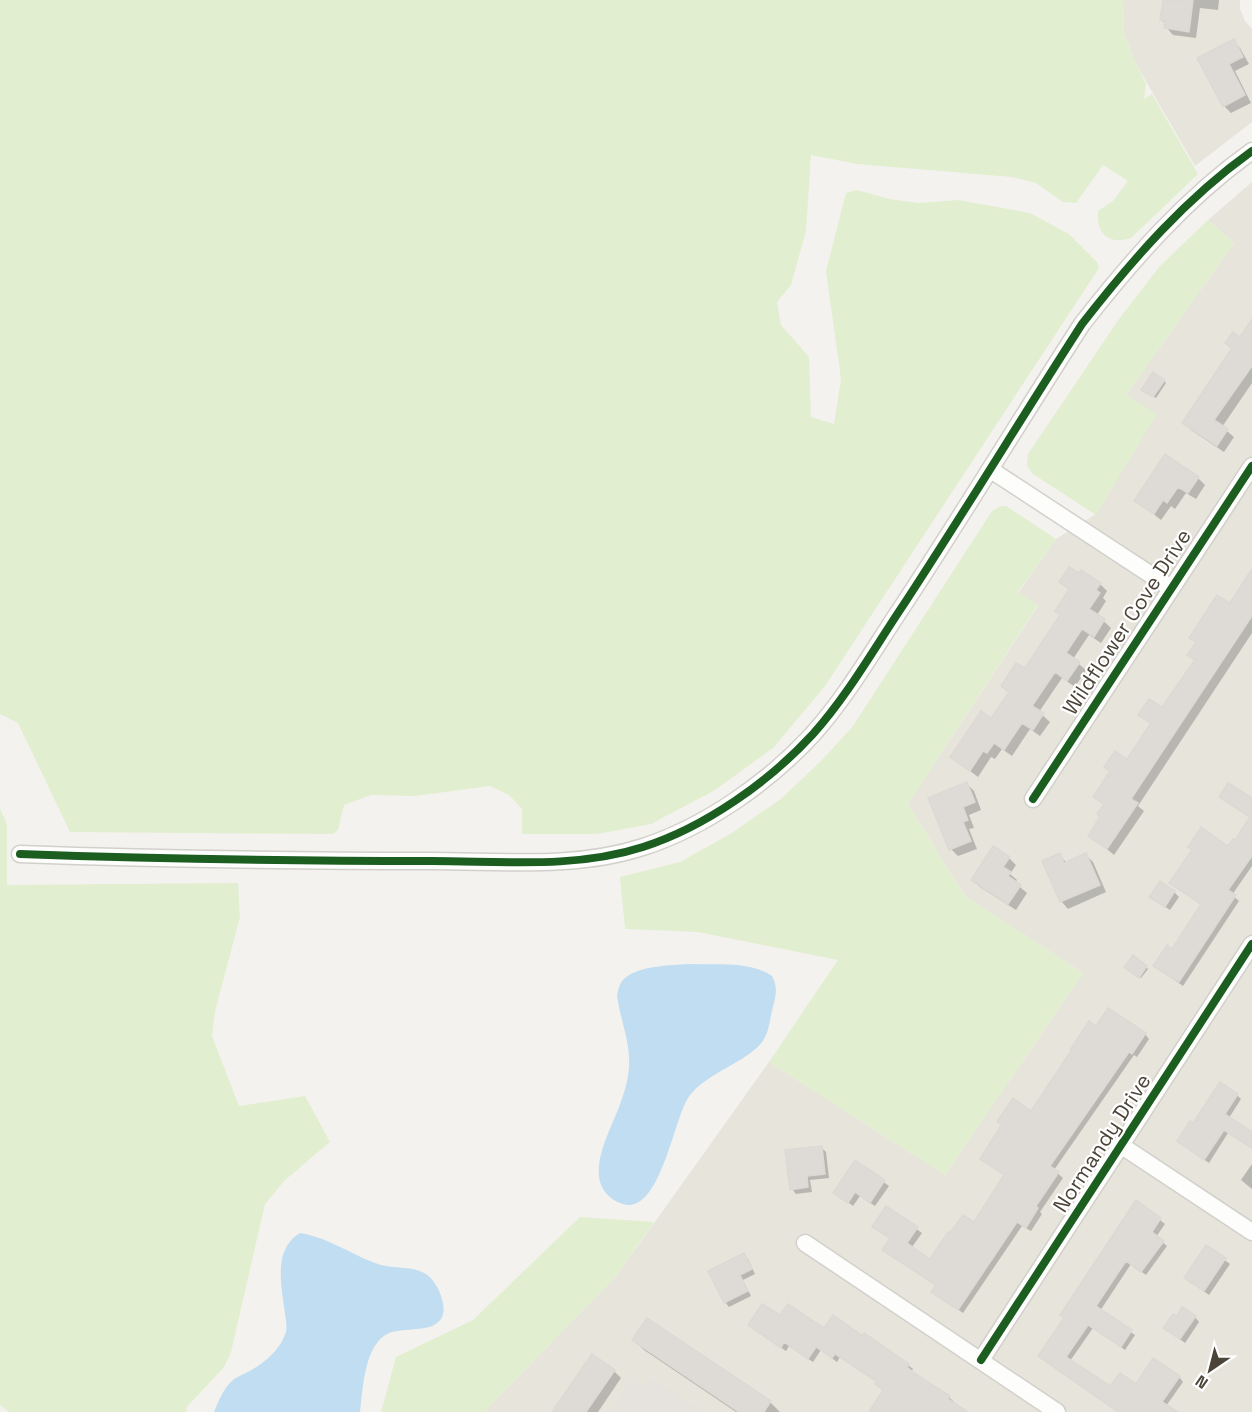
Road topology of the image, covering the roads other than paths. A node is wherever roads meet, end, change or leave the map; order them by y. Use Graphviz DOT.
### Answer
graph roads {
  1 [pos="1252,151"];
  2 [pos="1252,466"];
  3 [pos="991,470"];
  4 [pos="1171,588"];
  5 [pos="1033,799"];
  6 [pos="20,854"];
  7 [pos="1252,944"];
  8 [pos="1122,1146"];
  9 [pos="1252,1232"];
  10 [pos="805,1243"];
  11 [pos="981,1360"];
  12 [pos="1057,1412"];
  1 -- 3 [label="street"];
  2 -- 4 [label="street, Wildflower Cove Drive"];
  3 -- 4 [label="street"];
  3 -- 6 [label="street"];
  4 -- 5 [label="street, Wildflower Cove Drive"];
  7 -- 8 [label="street, Normandy Drive"];
  8 -- 9 [label="street"];
  8 -- 11 [label="street, Normandy Drive"];
  10 -- 11 [label="street"];
  11 -- 12 [label="street"];
}
